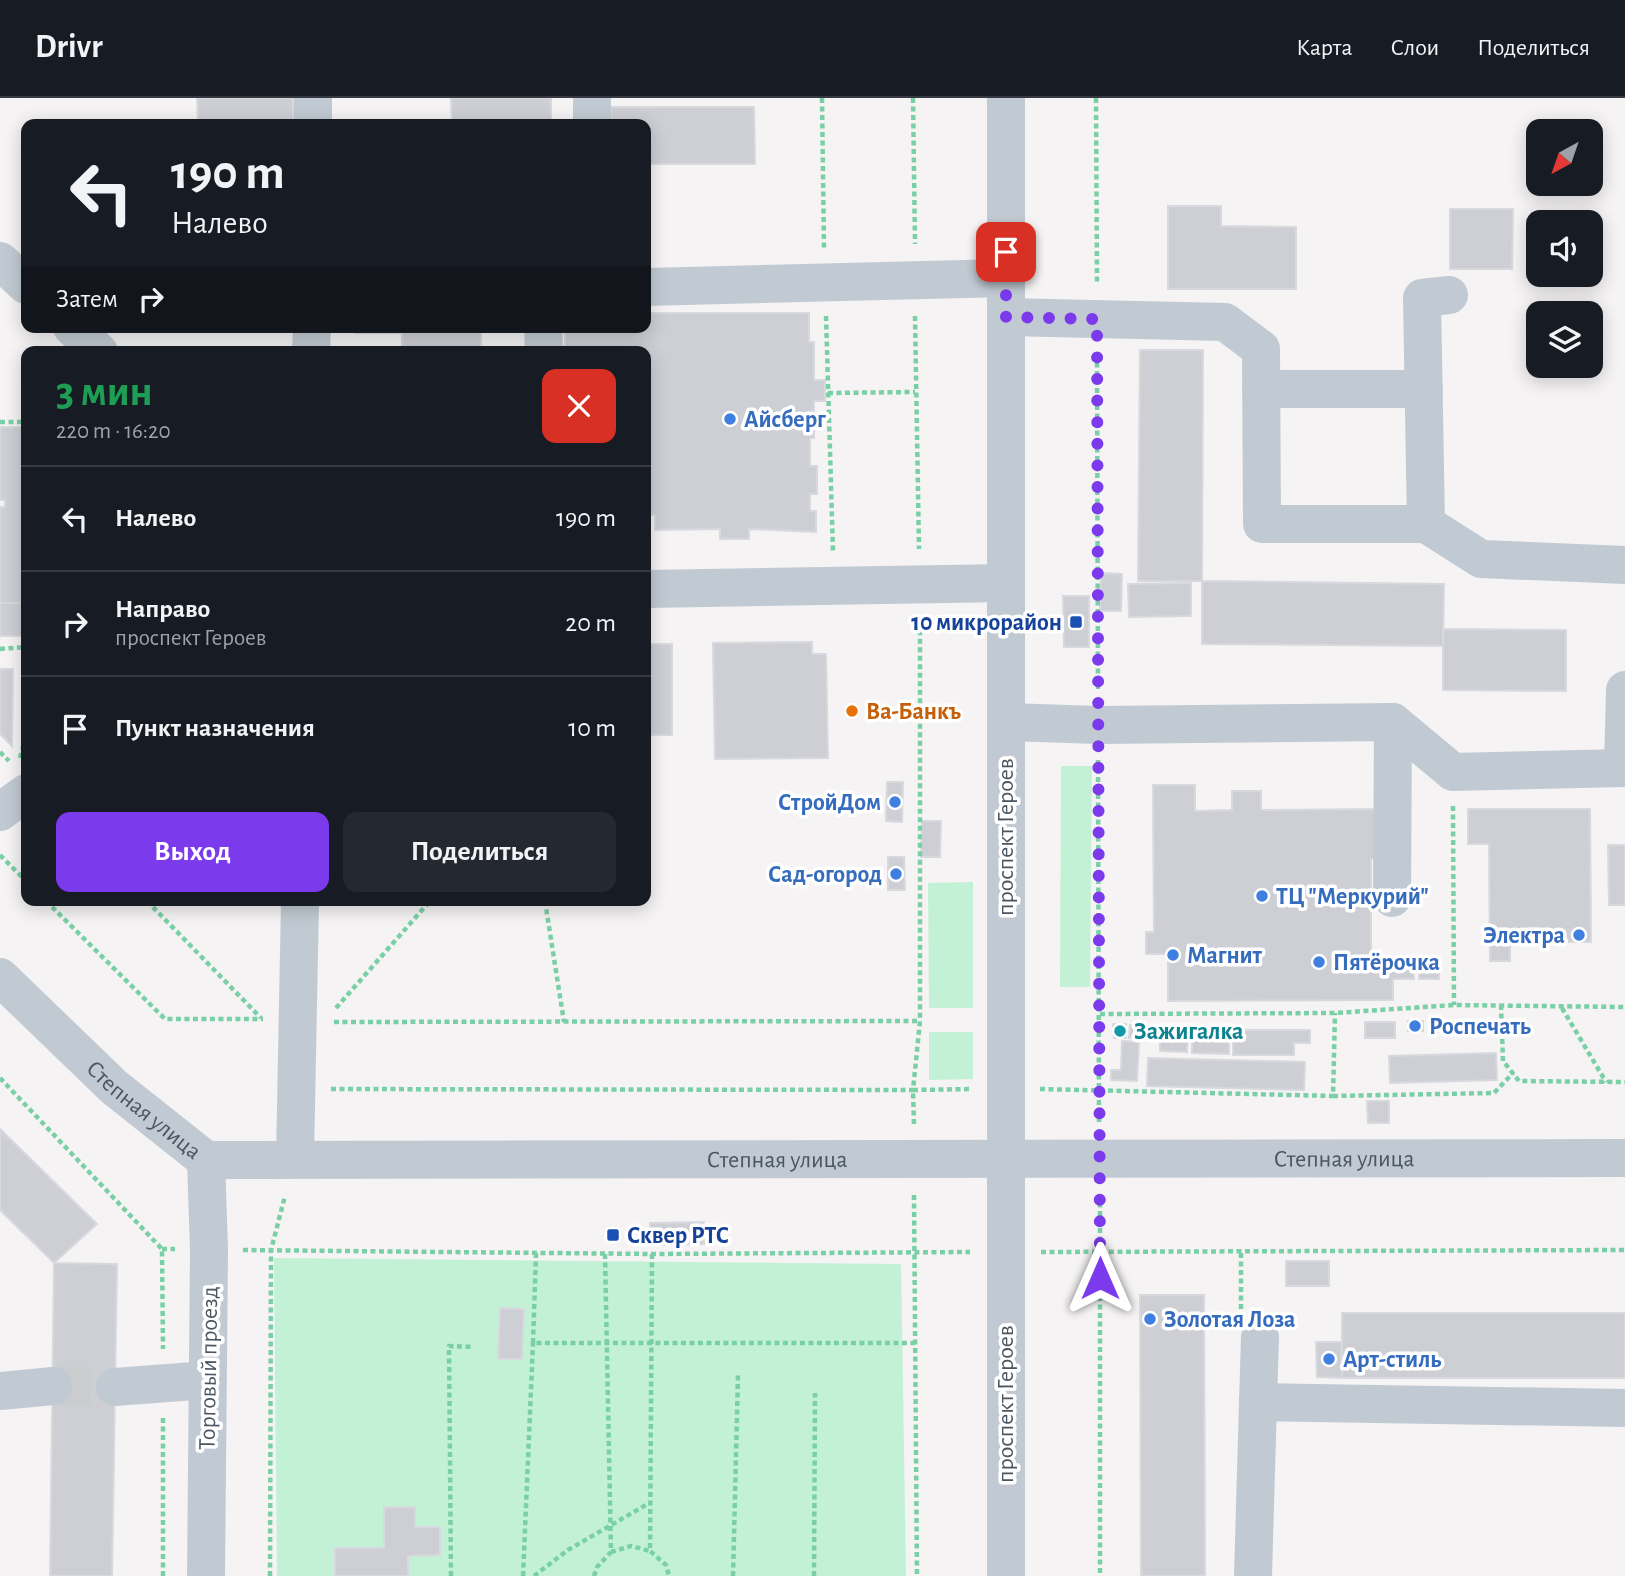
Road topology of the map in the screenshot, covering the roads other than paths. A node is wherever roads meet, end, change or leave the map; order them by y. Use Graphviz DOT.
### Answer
graph roads {
  1 [pos="313,98"];
  2 [pos="592,98"];
  3 [pos="1006,98"];
  4 [pos="313,119"];
  5 [pos="592,119"];
  6 [pos="0,261"];
  7 [pos="1006,278"];
  8 [pos="21,280"];
  9 [pos="651,287"];
  10 [pos="1449,295"];
  11 [pos="1006,317"];
  12 [pos="78,333"];
  13 [pos="93,346"];
  14 [pos="1261,389"];
  15 [pos="1424,389"];
  16 [pos="1426,524"];
  17 [pos="1625,565"];
  18 [pos="1006,583"];
  19 [pos="651,589"];
  20 [pos="1625,690"];
  21 [pos="1006,722"];
  22 [pos="1393,722"];
  23 [pos="1624,768"];
  24 [pos="21,782"];
  25 [pos="0,812"];
  26 [pos="1392,898"];
  27 [pos="300,906"];
  28 [pos="0,978"];
  29 [pos="295,1158"];
  30 [pos="1005,1158"];
  31 [pos="1625,1158"];
  32 [pos="206,1160"];
  33 [pos="1261,1337"];
  34 [pos="207,1380"];
  35 [pos="52,1386"];
  36 [pos="115,1387"];
  37 [pos="0,1391"];
  38 [pos="1258,1402"];
  39 [pos="1625,1408"];
  40 [pos="206,1576"];
  41 [pos="1006,1576"];
  42 [pos="1253,1576"];
  1 -- 4 [label="street"];
  2 -- 5 [label="street"];
  3 -- 7 [label="street, проспект Героев"];
  6 -- 8 [label="street"];
  7 -- 9 [label="street"];
  7 -- 11 [label="street, проспект Героев"];
  10 -- 15 [label="street"];
  11 -- 14 [label="street"];
  11 -- 18 [label="street, проспект Героев"];
  12 -- 13 [label="street"];
  14 -- 15 [label="street"];
  14 -- 16 [label="street"];
  15 -- 16 [label="street"];
  16 -- 17 [label="street"];
  18 -- 19 [label="street"];
  18 -- 21 [label="street, проспект Героев"];
  20 -- 23 [label="street"];
  21 -- 22 [label="street"];
  21 -- 30 [label="street, проспект Героев"];
  22 -- 23 [label="street"];
  22 -- 26 [label="street"];
  24 -- 25 [label="street"];
  27 -- 29 [label="street"];
  28 -- 32 [label="street, Степная улица"];
  29 -- 30 [label="street, Степная улица"];
  29 -- 32 [label="street, Степная улица"];
  30 -- 31 [label="street, Степная улица"];
  30 -- 41 [label="street, проспект Героев"];
  32 -- 34 [label="street, Торговый проезд"];
  33 -- 38 [label="street"];
  34 -- 36 [label="street"];
  34 -- 40 [label="street, Торговый проезд"];
  35 -- 37 [label="street"];
  38 -- 39 [label="street"];
  38 -- 42 [label="street"];
}
